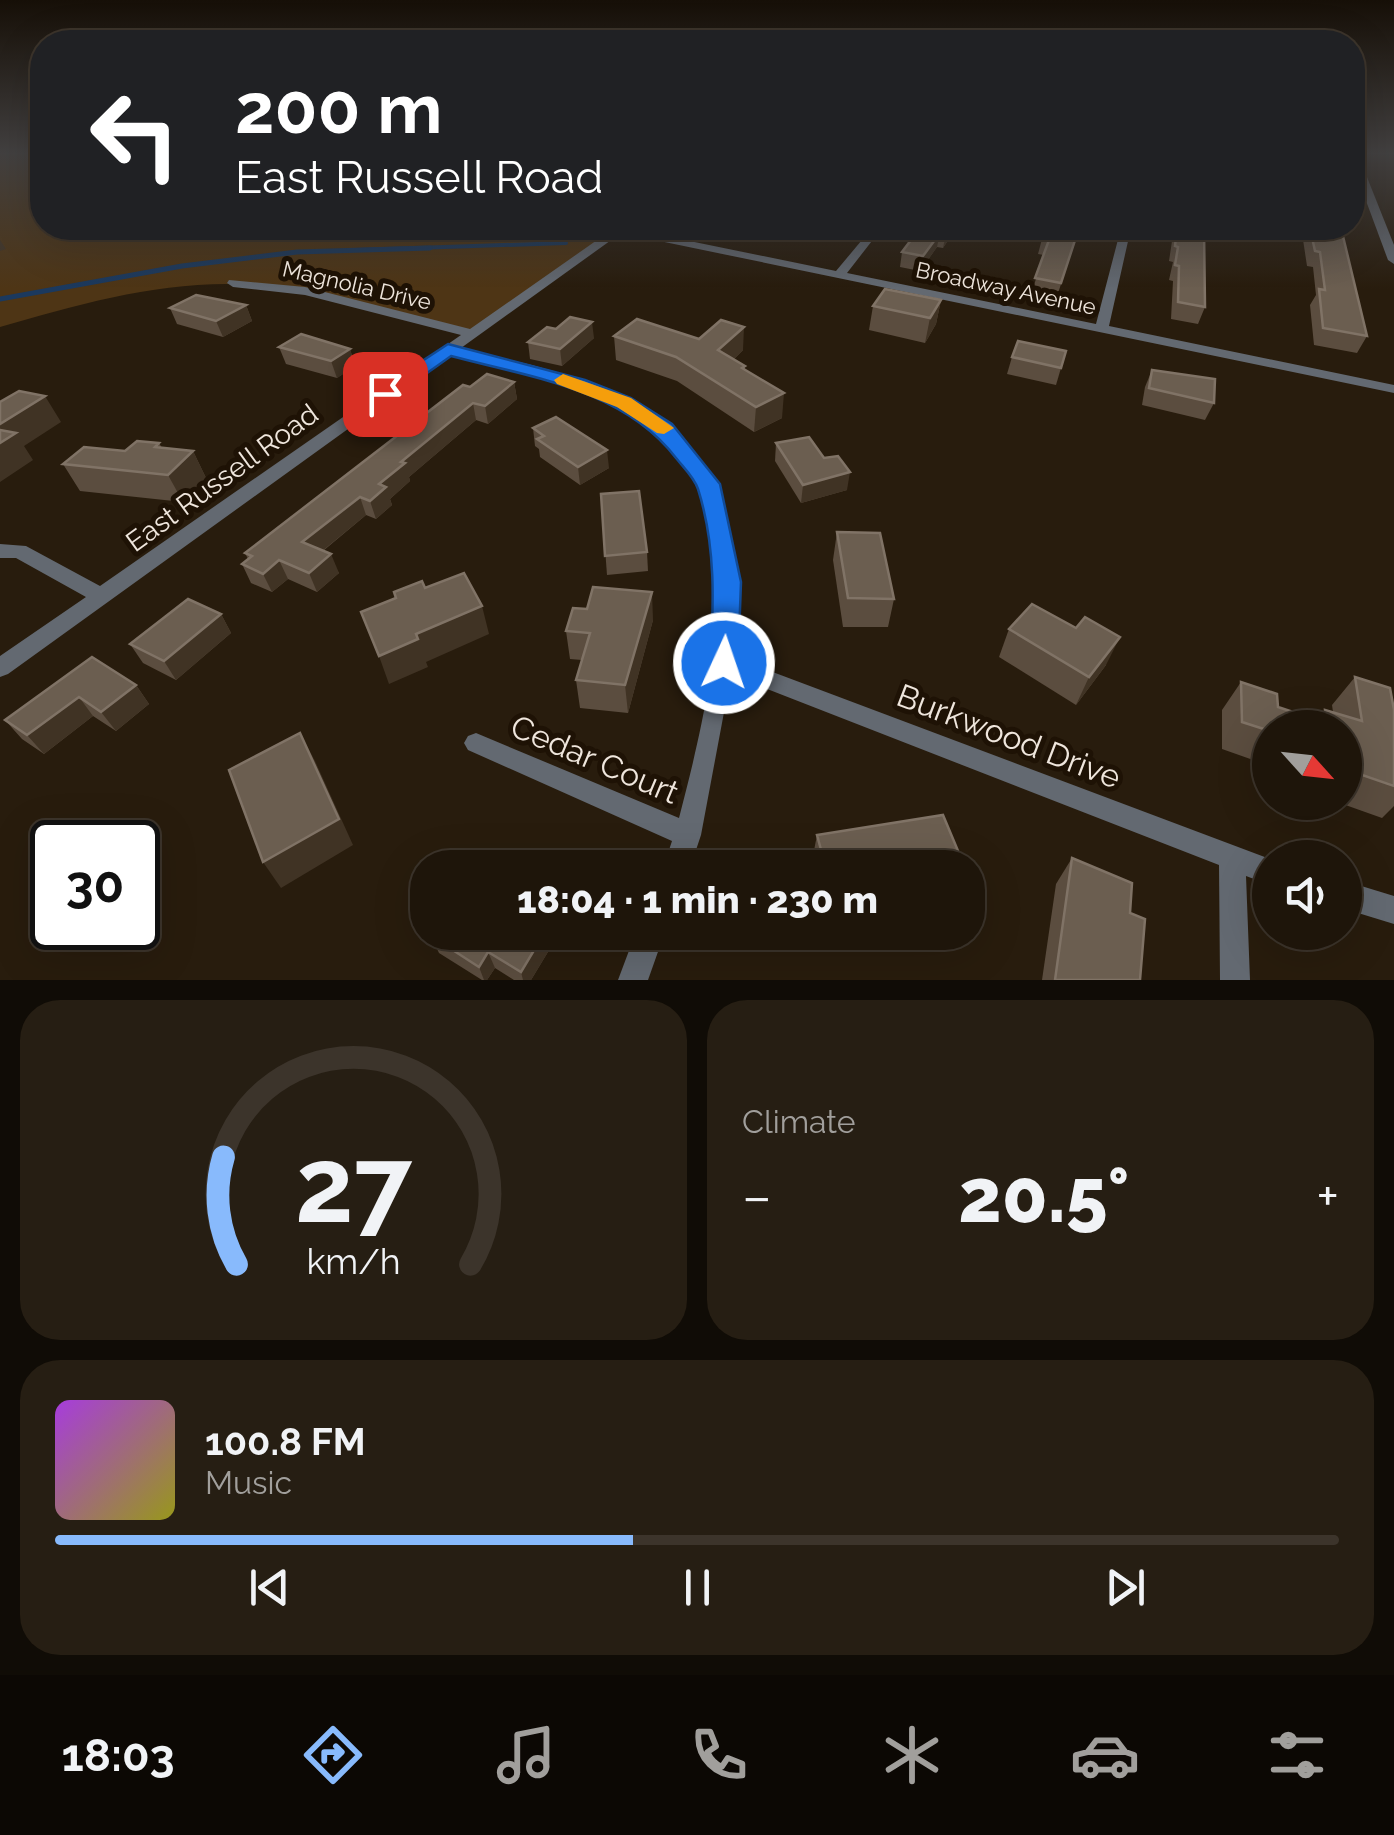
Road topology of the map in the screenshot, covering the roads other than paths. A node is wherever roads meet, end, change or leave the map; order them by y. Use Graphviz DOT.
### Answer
graph roads {
  1 [pos="1370,198"];
  2 [pos="600,240"];
  3 [pos="675,240"];
  4 [pos="867,240"];
  5 [pos="1123,240"];
  6 [pos="1394,260"];
  7 [pos="840,274"];
  8 [pos="234,284"];
  9 [pos="1102,328"];
  10 [pos="472,333"];
  11 [pos="448,349"];
  12 [pos="1394,388"];
  13 [pos="0,551"];
  14 [pos="103,598"];
  15 [pos="724,663"];
  16 [pos="0,668"];
  17 [pos="476,742"];
  18 [pos="688,835"];
  19 [pos="683,850"];
  20 [pos="1232,860"];
  21 [pos="1252,866"];
  22 [pos="1362,900"];
  23 [pos="1394,910"];
  24 [pos="644,950"];
  25 [pos="632,980"];
  26 [pos="1235,980"];
  1 -- 6 [label="street"];
  2 -- 10 [label="street, East Russell Road"];
  3 -- 7 [label="street, Broadway Avenue"];
  4 -- 7 [label="street"];
  5 -- 9 [label="street"];
  7 -- 9 [label="street, Broadway Avenue"];
  8 -- 10 [label="street, Magnolia Drive"];
  9 -- 12 [label="street, Broadway Avenue"];
  10 -- 11 [label="street, East Russell Road"];
  11 -- 14 [label="street, East Russell Road"];
  11 -- 15 [label="street"];
  13 -- 14 [label="street"];
  14 -- 16 [label="street, East Russell Road"];
  15 -- 18 [label="street"];
  15 -- 20 [label="street, Burkwood Drive"];
  17 -- 18 [label="street, Cedar Court"];
  18 -- 19 [label="street"];
  20 -- 21 [label="street, Burkwood Drive"];
  20 -- 26 [label="street"];
  22 -- 23 [label="street"];
  24 -- 25 [label="street"];
}
